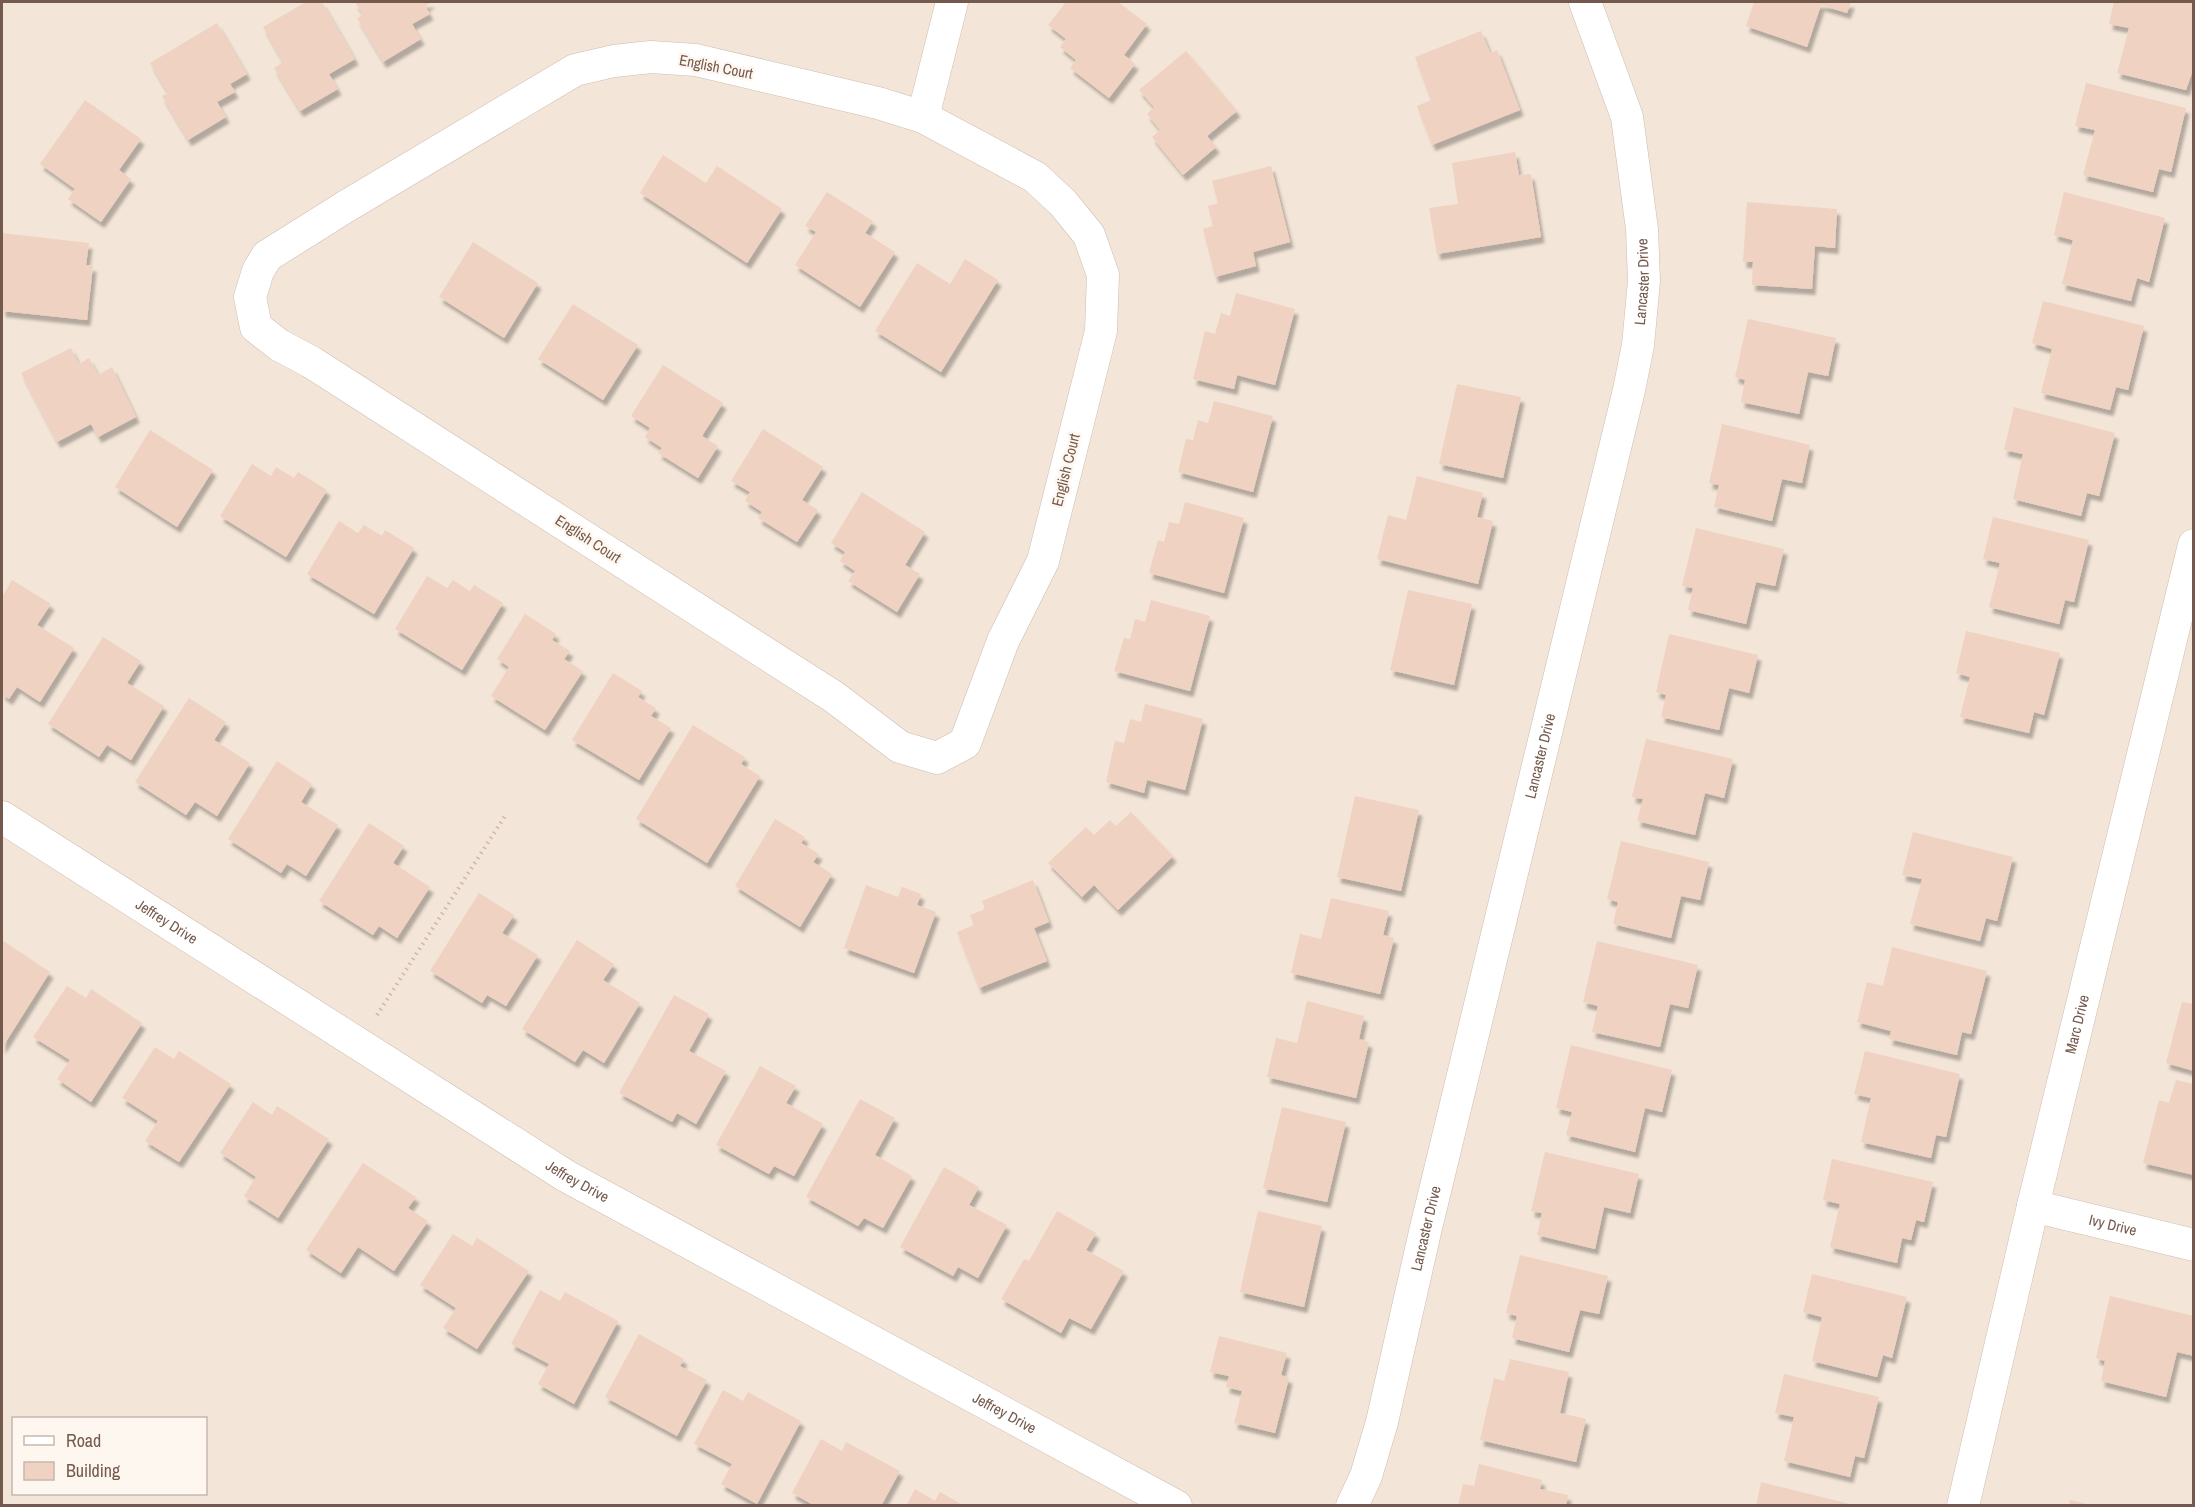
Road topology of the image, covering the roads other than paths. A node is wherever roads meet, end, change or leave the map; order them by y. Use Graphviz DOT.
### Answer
graph roads {
  1 [pos="952,2"];
  2 [pos="1585,2"];
  3 [pos="923,117"];
  4 [pos="2193,545"];
  5 [pos="2,817"];
  6 [pos="2033,1206"];
  7 [pos="2193,1245"];
  8 [pos="1176,1506"];
  9 [pos="1352,1506"];
  10 [pos="1963,1506"];
  1 -- 3 [label="street"];
  2 -- 9 [label="street, Lancaster Drive"];
  3 -- 3 [label="street, English Court"];
  4 -- 6 [label="street, Marc Drive"];
  5 -- 8 [label="street, Jeffrey Drive"];
  6 -- 7 [label="street, Ivy Drive"];
  6 -- 10 [label="street, Marc Drive"];
}
